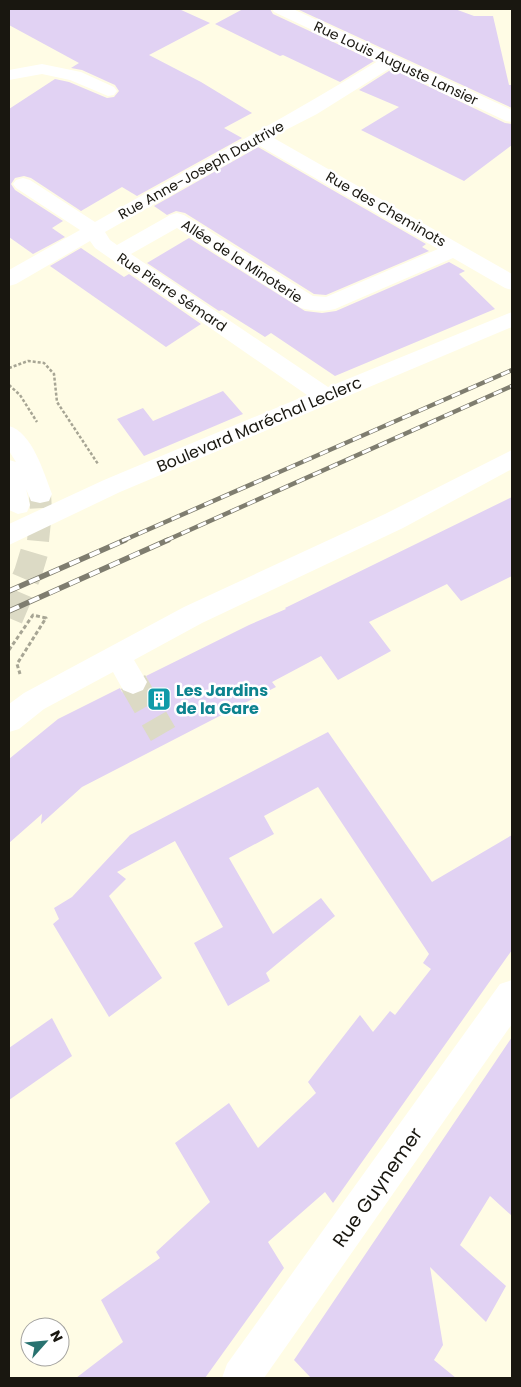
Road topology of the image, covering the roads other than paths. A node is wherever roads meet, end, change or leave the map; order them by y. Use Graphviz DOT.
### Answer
graph roads {
  1 [pos="280,9"];
  2 [pos="392,60"];
  3 [pos="9,75"];
  4 [pos="108,91"];
  5 [pos="512,117"];
  6 [pos="258,137"];
  7 [pos="23,184"];
  8 [pos="94,230"];
  9 [pos="454,248"];
  10 [pos="116,254"];
  11 [pos="9,279"];
  12 [pos="512,283"];
  13 [pos="512,319"];
  14 [pos="326,396"];
  15 [pos="9,434"];
  16 [pos="512,458"];
  17 [pos="9,469"];
  18 [pos="40,494"];
  19 [pos="18,505"];
  20 [pos="9,535"];
  21 [pos="118,656"];
  22 [pos="133,682"];
  23 [pos="9,720"];
  24 [pos="512,996"];
  25 [pos="241,1378"];
  1 -- 2 [label="street, Rue Louis Auguste Lansier"];
  2 -- 5 [label="street, Rue Louis Auguste Lansier"];
  2 -- 6 [label="street, Rue Anne-Joseph Dautrive"];
  3 -- 4 [label="street"];
  6 -- 8 [label="street, Rue Anne-Joseph Dautrive"];
  6 -- 9 [label="street, Rue des Cheminots"];
  7 -- 8 [label="street, Rue Pierre Sémard"];
  8 -- 10 [label="street, Rue Pierre Sémard"];
  8 -- 11 [label="street, Rue Anne-Joseph Dautrive"];
  9 -- 10 [label="street, Allée de la Minoterie"];
  9 -- 12 [label="street, Rue des Cheminots"];
  10 -- 14 [label="street, Rue Pierre Sémard"];
  13 -- 14 [label="street, Boulevard Maréchal Leclerc"];
  14 -- 20 [label="street, Boulevard Maréchal Leclerc"];
  15 -- 18 [label="street"];
  16 -- 21 [label="street"];
  17 -- 19 [label="street"];
  21 -- 22 [label="street"];
  21 -- 23 [label="street"];
  24 -- 25 [label="street, Rue Guynemer"];
}
